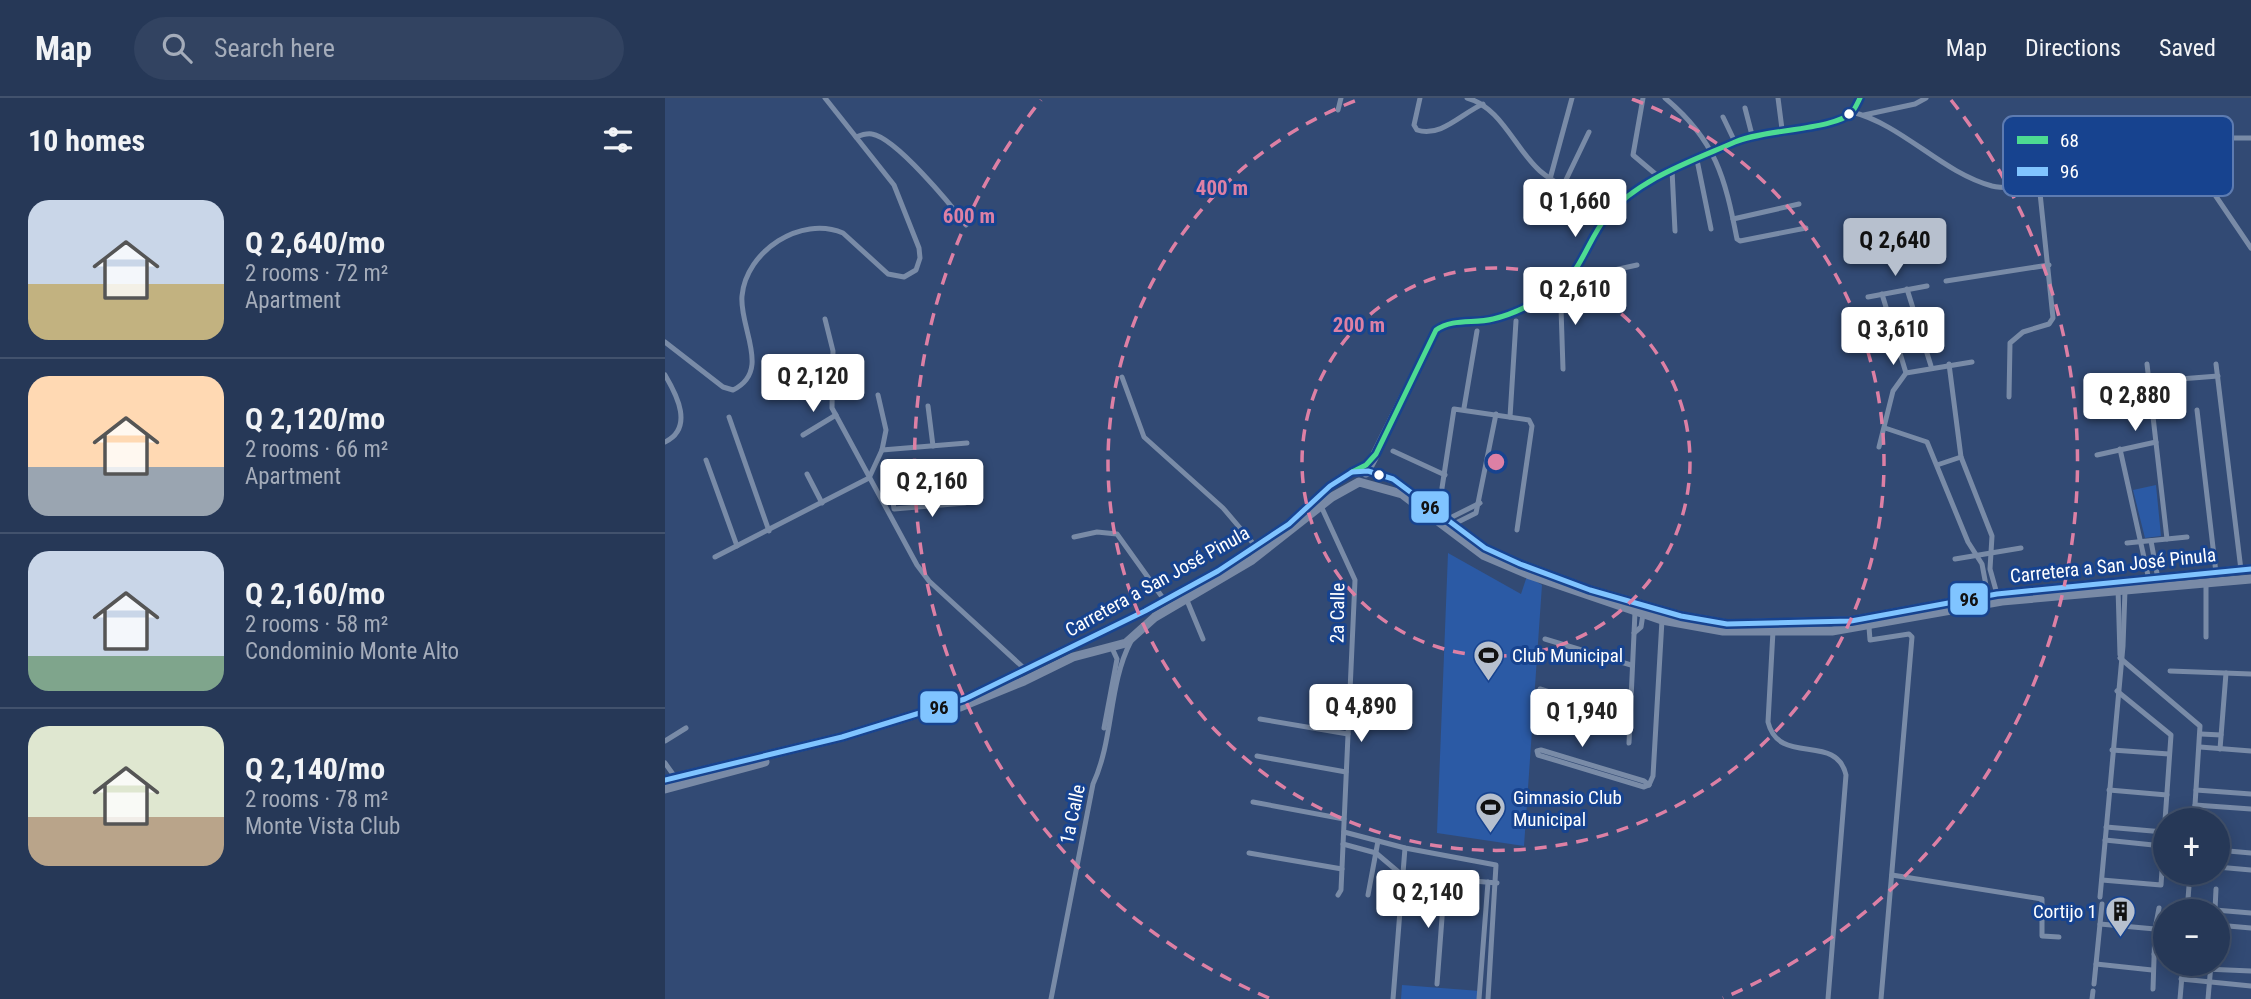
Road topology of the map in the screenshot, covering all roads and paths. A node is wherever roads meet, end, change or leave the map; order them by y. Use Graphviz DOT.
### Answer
graph roads {
  1 [pos="825,98"];
  2 [pos="1341,98"];
  3 [pos="1420,98"];
  4 [pos="1467,98"];
  5 [pos="1488,98"];
  6 [pos="1572,98"];
  7 [pos="1643,98"];
  8 [pos="1665,98"];
  9 [pos="1778,98"];
  10 [pos="1860,98"];
  11 [pos="1926,98"];
  12 [pos="1485,105"];
  13 [pos="1745,107"];
  14 [pos="1338,110"];
  15 [pos="1852,112"];
  16 [pos="1864,115"];
  17 [pos="1723,117"];
  18 [pos="1782,129"];
  19 [pos="1589,132"];
  20 [pos="1752,135"];
  21 [pos="856,136"];
  22 [pos="2233,138"];
  23 [pos="2251,138"];
  24 [pos="1735,142"];
  25 [pos="1715,153"];
  26 [pos="1697,160"];
  27 [pos="1672,170"];
  28 [pos="1659,177"];
  29 [pos="1550,179"];
  30 [pos="1563,186"];
  31 [pos="2003,187"];
  32 [pos="2040,196"];
  33 [pos="2217,196"];
  34 [pos="1799,204"];
  35 [pos="1612,210"];
  36 [pos="1733,219"];
  37 [pos="967,225"];
  38 [pos="1806,228"];
  39 [pos="1711,229"];
  40 [pos="1675,231"];
  41 [pos="2251,248"];
  42 [pos="1637,265"];
  43 [pos="2049,265"];
  44 [pos="1569,280"];
  45 [pos="1947,281"];
  46 [pos="1927,286"];
  47 [pos="1907,289"];
  48 [pos="1556,290"];
  49 [pos="1882,294"];
  50 [pos="1868,297"];
  51 [pos="825,319"];
  52 [pos="1516,321"];
  53 [pos="1477,331"];
  54 [pos="665,342"];
  55 [pos="1972,362"];
  56 [pos="1949,364"];
  57 [pos="2147,364"];
  58 [pos="2216,364"];
  59 [pos="1931,366"];
  60 [pos="1563,369"];
  61 [pos="1906,373"];
  62 [pos="665,375"];
  63 [pos="2218,376"];
  64 [pos="1122,377"];
  65 [pos="2180,379"];
  66 [pos="878,395"];
  67 [pos="2009,397"];
  68 [pos="928,406"];
  69 [pos="1464,408"];
  70 [pos="2197,410"];
  71 [pos="1496,414"];
  72 [pos="836,415"];
  73 [pos="729,417"];
  74 [pos="1510,417"];
  75 [pos="1885,428"];
  76 [pos="803,435"];
  77 [pos="665,442"];
  78 [pos="2156,442"];
  79 [pos="967,443"];
  80 [pos="933,446"];
  81 [pos="1879,447"];
  82 [pos="2120,449"];
  83 [pos="882,450"];
  84 [pos="1394,451"];
  85 [pos="1376,455"];
  86 [pos="2097,455"];
  87 [pos="1961,457"];
  88 [pos="706,460"];
  89 [pos="1937,465"];
  90 [pos="966,466"];
  91 [pos="1368,471"];
  92 [pos="1352,472"];
  93 [pos="807,474"];
  94 [pos="1444,475"];
  95 [pos="1386,476"];
  96 [pos="869,478"];
  97 [pos="890,483"];
  98 [pos="1443,488"];
  99 [pos="877,491"];
  100 [pos="1332,497"];
  101 [pos="823,503"];
  102 [pos="965,503"];
  103 [pos="1316,507"];
  104 [pos="1449,522"];
  105 [pos="1517,530"];
  106 [pos="769,531"];
  107 [pos="1074,537"];
  108 [pos="2187,537"];
  109 [pos="2167,540"];
  110 [pos="2151,541"];
  111 [pos="2143,542"];
  112 [pos="2127,543"];
  113 [pos="737,546"];
  114 [pos="1257,548"];
  115 [pos="2021,548"];
  116 [pos="1992,552"];
  117 [pos="1976,555"];
  118 [pos="715,557"];
  119 [pos="1955,559"];
  120 [pos="2155,565"];
  121 [pos="2147,566"];
  122 [pos="2246,570"];
  123 [pos="2216,573"];
  124 [pos="2153,579"];
  125 [pos="2251,579"];
  126 [pos="2206,584"];
  127 [pos="2121,586"];
  128 [pos="1992,595"];
  129 [pos="1186,598"];
  130 [pos="1165,601"];
  131 [pos="1640,616"];
  132 [pos="1661,620"];
  133 [pos="1123,621"];
  134 [pos="1868,627"];
  135 [pos="1103,631"];
  136 [pos="1773,631"];
  137 [pos="1634,633"];
  138 [pos="2206,637"];
  139 [pos="1132,639"];
  140 [pos="1203,639"];
  141 [pos="1545,639"];
  142 [pos="1112,648"];
  143 [pos="2120,658"];
  144 [pos="1631,665"];
  145 [pos="2170,670"];
  146 [pos="1027,671"];
  147 [pos="2226,673"];
  148 [pos="2251,674"];
  149 [pos="1539,689"];
  150 [pos="2117,691"];
  151 [pos="982,699"];
  152 [pos="1629,717"];
  153 [pos="1260,719"];
  154 [pos="686,728"];
  155 [pos="1104,728"];
  156 [pos="1348,734"];
  157 [pos="2200,734"];
  158 [pos="2221,734"];
  159 [pos="665,741"];
  160 [pos="1629,743"];
  161 [pos="2200,747"];
  162 [pos="2220,749"];
  163 [pos="2112,750"];
  164 [pos="2251,751"];
  165 [pos="2169,754"];
  166 [pos="1257,756"];
  167 [pos="665,762"];
  168 [pos="1575,763"];
  169 [pos="1343,771"];
  170 [pos="675,777"];
  171 [pos="665,780"];
  172 [pos="665,789"];
  173 [pos="2109,790"];
  174 [pos="2196,790"];
  175 [pos="2225,792"];
  176 [pos="2251,794"];
  177 [pos="2167,795"];
  178 [pos="1253,802"];
  179 [pos="2195,805"];
  180 [pos="2224,807"];
  181 [pos="2166,808"];
  182 [pos="2195,808"];
  183 [pos="2251,809"];
  184 [pos="1344,818"];
  185 [pos="2106,827"];
  186 [pos="2153,831"];
  187 [pos="1344,832"];
  188 [pos="2105,840"];
  189 [pos="1378,841"];
  190 [pos="1343,844"];
  191 [pos="2153,845"];
  192 [pos="1405,848"];
  193 [pos="2230,851"];
  194 [pos="1249,853"];
  195 [pos="1376,853"];
  196 [pos="2251,853"];
  197 [pos="2230,868"];
  198 [pos="1342,869"];
  199 [pos="2251,870"];
  200 [pos="1402,875"];
  201 [pos="1892,875"];
  202 [pos="1445,878"];
  203 [pos="2102,880"];
  204 [pos="1488,882"];
  205 [pos="1497,883"];
  206 [pos="2153,884"];
  207 [pos="2216,889"];
  208 [pos="1338,895"];
  209 [pos="1368,895"];
  210 [pos="2216,899"];
  211 [pos="2230,912"];
  212 [pos="2251,913"];
  213 [pos="2042,924"];
  214 [pos="2052,924"];
  215 [pos="2100,924"];
  216 [pos="2230,926"];
  217 [pos="2251,928"];
  218 [pos="2153,929"];
  219 [pos="2059,937"];
  220 [pos="2096,964"];
  221 [pos="2230,969"];
  222 [pos="2153,970"];
  223 [pos="2251,971"];
  224 [pos="2153,976"];
  225 [pos="2181,976"];
  226 [pos="2209,976"];
  227 [pos="2181,979"];
  228 [pos="2209,981"];
  229 [pos="1437,984"];
  230 [pos="2094,984"];
  231 [pos="2251,986"];
  232 [pos="2153,989"];
  233 [pos="2093,991"];
  234 [pos="1479,992"];
  235 [pos="1488,996"];
  236 [pos="1051,999"];
  237 [pos="1393,999"];
  238 [pos="1479,999"];
  239 [pos="1828,999"];
  240 [pos="1881,999"];
  241 [pos="2092,999"];
  242 [pos="2180,999"];
  243 [pos="2208,999"];
  1 -- 21 [label="street"];
  2 -- 14 [label="street"];
  3 -- 12 [label="street"];
  4 -- 12 [label="street"];
  5 -- 12 [label="street"];
  6 -- 29 [label="street"];
  7 -- 28 [label="street"];
  8 -- 25 [label="street"];
  9 -- 18 [label="street"];
  10 -- 15 [label="street"];
  11 -- 16 [label="street"];
  12 -- 29 [label="street"];
  13 -- 20 [label="street"];
  15 -- 16 [label="street"];
  15 -- 18 [label="street"];
  16 -- 31 [label="street"];
  17 -- 24 [label="street"];
  18 -- 20 [label="street"];
  19 -- 30 [label="street"];
  20 -- 24 [label="street"];
  21 -- 37 [label="street"];
  21 -- 54 [label="street"];
  22 -- 23 [label="street"];
  24 -- 25 [label="street"];
  25 -- 26 [label="street"];
  25 -- 36 [label="street"];
  26 -- 27 [label="street"];
  26 -- 39 [label="street"];
  27 -- 28 [label="street"];
  27 -- 40 [label="street"];
  28 -- 35 [label="street"];
  29 -- 30 [label="street"];
  30 -- 35 [label="street"];
  32 -- 43 [label="street"];
  33 -- 41 [label="street"];
  34 -- 36 [label="street"];
  35 -- 44 [label="street"];
  36 -- 38 [label="street"];
  42 -- 44 [label="street"];
  43 -- 45 [label="street"];
  43 -- 67 [label="street"];
  44 -- 48 [label="street"];
  46 -- 47 [label="street"];
  47 -- 49 [label="street"];
  47 -- 59 [label="street"];
  48 -- 60 [label="street"];
  48 -- 85 [label="street"];
  49 -- 50 [label="street"];
  49 -- 61 [label="street"];
  51 -- 72 [label="street"];
  52 -- 74 [label="street"];
  53 -- 69 [label="street"];
  55 -- 56 [label="street"];
  56 -- 59 [label="street"];
  56 -- 87 [label="street"];
  57 -- 78 [label="street"];
  58 -- 63 [label="street"];
  59 -- 61 [label="street"];
  61 -- 75 [label="street"];
  62 -- 77 [label="street"];
  63 -- 65 [label="street"];
  63 -- 122 [label="street"];
  64 -- 114 [label="street"];
  66 -- 83 [label="street"];
  68 -- 80 [label="street"];
  69 -- 71 [label="street"];
  69 -- 94 [label="street"];
  70 -- 123 [label="street"];
  71 -- 74 [label="street"];
  71 -- 104 [label="street"];
  72 -- 76 [label="street"];
  72 -- 96 [label="street"];
  73 -- 106 [label="street"];
  74 -- 105 [label="street"];
  75 -- 81 [label="street"];
  75 -- 89 [label="street"];
  78 -- 82 [label="street"];
  78 -- 109 [label="street"];
  79 -- 80 [label="street"];
  80 -- 83 [label="street"];
  82 -- 86 [label="street"];
  82 -- 111 [label="street"];
  83 -- 96 [label="street"];
  84 -- 94 [label="street"];
  85 -- 91 [label="main road"];
  85 -- 92 [label="street"];
  85 -- 95 [label="street"];
  87 -- 89 [label="street"];
  87 -- 116 [label="street"];
  88 -- 113 [label="street"];
  89 -- 117 [label="street"];
  90 -- 97 [label="street"];
  91 -- 92 [label="main road, Carretera a San José Pinula"];
  91 -- 95 [label="main road, Carretera a San José Pinula"];
  91 -- 100 [label="main road"];
  92 -- 103 [label="main road, Carretera a San José Pinula"];
  93 -- 101 [label="street"];
  94 -- 98 [label="street"];
  95 -- 104 [label="main road, Carretera a San José Pinula"];
  96 -- 99 [label="street"];
  96 -- 101 [label="street"];
  97 -- 99 [label="street"];
  97 -- 102 [label="street"];
  99 -- 146 [label="street"];
  100 -- 103 [label="main road, Carretera a San José Pinula"];
  100 -- 131 [label="main road, Carretera a San José Pinula"];
  101 -- 106 [label="street"];
  103 -- 114 [label="main road, Carretera a San José Pinula"];
  103 -- 129 [label="main road, Carretera a San José Pinula"];
  103 -- 156 [label="street, 2a Calle"];
  104 -- 128 [label="main road, Carretera a San José Pinula"];
  106 -- 113 [label="street"];
  107 -- 130 [label="street"];
  108 -- 109 [label="street"];
  109 -- 110 [label="street"];
  110 -- 111 [label="street"];
  110 -- 120 [label="street"];
  111 -- 112 [label="street"];
  111 -- 121 [label="street"];
  113 -- 118 [label="street"];
  114 -- 130 [label="main road, Carretera a San José Pinula"];
  115 -- 116 [label="street"];
  116 -- 117 [label="street"];
  116 -- 128 [label="street"];
  117 -- 119 [label="street"];
  117 -- 128 [label="street"];
  120 -- 121 [label="street"];
  120 -- 124 [label="street"];
  121 -- 124 [label="street"];
  122 -- 123 [label="main road, Carretera a San José Pinula"];
  123 -- 124 [label="main road, Carretera a San José Pinula"];
  124 -- 127 [label="main road, Carretera a San José Pinula"];
  125 -- 126 [label="main road, Carretera a San José Pinula"];
  126 -- 127 [label="main road, Carretera a San José Pinula"];
  126 -- 138 [label="street"];
  127 -- 128 [label="main road, Carretera a San José Pinula"];
  127 -- 134 [label="main road, Carretera a San José Pinula"];
  127 -- 143 [label="street"];
  129 -- 139 [label="main road, Carretera a San José Pinula"];
  129 -- 140 [label="street"];
  130 -- 133 [label="main road, Carretera a San José Pinula"];
  131 -- 132 [label="main road, Carretera a San José Pinula"];
  131 -- 137 [label="street"];
  131 -- 137 [label="street"];
  132 -- 136 [label="main road, Carretera a San José Pinula"];
  132 -- 168 [label="street"];
  133 -- 135 [label="main road, Carretera a San José Pinula"];
  133 -- 139 [label="main road"];
  134 -- 136 [label="main road, Carretera a San José Pinula"];
  134 -- 201 [label="street"];
  135 -- 142 [label="main road"];
  135 -- 146 [label="main road, Carretera a San José Pinula"];
  136 -- 239 [label="street"];
  137 -- 144 [label="street"];
  139 -- 142 [label="main road, Carretera a San José Pinula"];
  139 -- 236 [label="street, 1a Calle"];
  141 -- 144 [label="street"];
  142 -- 151 [label="main road, Carretera a San José Pinula"];
  142 -- 155 [label="street"];
  143 -- 150 [label="street"];
  143 -- 157 [label="street"];
  144 -- 152 [label="street"];
  145 -- 147 [label="street"];
  146 -- 151 [label="main road"];
  146 -- 170 [label="main road, Carretera a San José Pinula"];
  147 -- 148 [label="street"];
  147 -- 158 [label="street"];
  149 -- 152 [label="street"];
  150 -- 163 [label="street"];
  150 -- 165 [label="street"];
  151 -- 172 [label="main road, Carretera a San José Pinula"];
  152 -- 160 [label="street"];
  153 -- 156 [label="street"];
  154 -- 159 [label="street"];
  156 -- 169 [label="street, 2a Calle"];
  157 -- 158 [label="street"];
  157 -- 161 [label="street"];
  158 -- 162 [label="street"];
  161 -- 162 [label="street"];
  161 -- 174 [label="street"];
  162 -- 164 [label="street"];
  163 -- 165 [label="street"];
  163 -- 173 [label="street"];
  165 -- 177 [label="street"];
  166 -- 169 [label="street"];
  167 -- 170 [label="street"];
  168 -- 168 [label="street"];
  169 -- 184 [label="street, 2a Calle"];
  170 -- 171 [label="main road, Carretera a San José Pinula"];
  173 -- 177 [label="street"];
  173 -- 185 [label="street"];
  174 -- 175 [label="street"];
  174 -- 179 [label="street"];
  175 -- 176 [label="street"];
  175 -- 180 [label="street"];
  177 -- 181 [label="street"];
  178 -- 184 [label="street"];
  179 -- 180 [label="street"];
  179 -- 182 [label="street"];
  180 -- 183 [label="street"];
  184 -- 187 [label="street, 2a Calle"];
  185 -- 186 [label="street"];
  185 -- 188 [label="street"];
  187 -- 189 [label="street"];
  187 -- 190 [label="street, 2a Calle"];
  188 -- 191 [label="street"];
  188 -- 203 [label="street"];
  189 -- 192 [label="street"];
  189 -- 195 [label="street"];
  190 -- 195 [label="street"];
  190 -- 198 [label="street, 2a Calle"];
  192 -- 200 [label="street"];
  192 -- 205 [label="street"];
  193 -- 196 [label="street"];
  194 -- 198 [label="street"];
  195 -- 200 [label="street"];
  195 -- 209 [label="street"];
  197 -- 199 [label="street"];
  198 -- 208 [label="street, 2a Calle"];
  200 -- 202 [label="street"];
  200 -- 237 [label="street"];
  201 -- 213 [label="street"];
  201 -- 240 [label="street"];
  202 -- 204 [label="street"];
  202 -- 229 [label="street"];
  203 -- 206 [label="street"];
  203 -- 215 [label="street"];
  204 -- 205 [label="street"];
  204 -- 234 [label="street"];
  205 -- 235 [label="street"];
  207 -- 210 [label="street"];
  211 -- 212 [label="street"];
  213 -- 214 [label="street"];
  213 -- 219 [label="street"];
  215 -- 218 [label="street"];
  215 -- 220 [label="street"];
  216 -- 217 [label="street"];
  220 -- 222 [label="street"];
  220 -- 230 [label="street"];
  221 -- 223 [label="street"];
  224 -- 232 [label="street"];
  225 -- 227 [label="street"];
  226 -- 228 [label="street"];
  227 -- 228 [label="street"];
  227 -- 242 [label="street"];
  228 -- 231 [label="street"];
  228 -- 243 [label="street"];
  233 -- 241 [label="street"];
  234 -- 235 [label="street"];
  234 -- 238 [label="street"];
}
